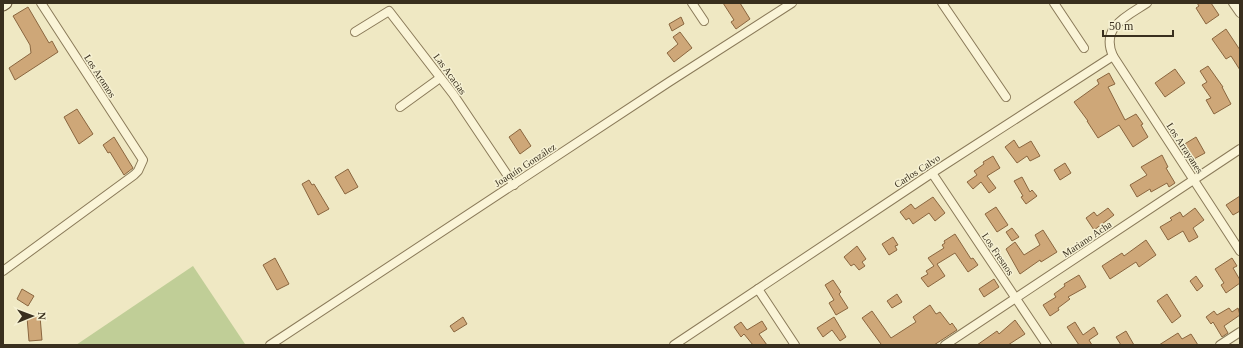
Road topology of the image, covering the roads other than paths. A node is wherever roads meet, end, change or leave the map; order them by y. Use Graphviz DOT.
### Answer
graph roads {
  1 [pos="6,3"];
  2 [pos="41,3"];
  3 [pos="692,3"];
  4 [pos="792,3"];
  5 [pos="942,3"];
  6 [pos="1054,3"];
  7 [pos="1147,3"];
  8 [pos="1233,3"];
  9 [pos="3,5"];
  10 [pos="1240,13"];
  11 [pos="704,21"];
  12 [pos="355,32"];
  13 [pos="1084,48"];
  14 [pos="1113,56"];
  15 [pos="440,78"];
  16 [pos="1006,98"];
  17 [pos="400,107"];
  18 [pos="1240,149"];
  19 [pos="932,173"];
  20 [pos="1194,179"];
  21 [pos="514,185"];
  22 [pos="1240,251"];
  23 [pos="3,271"];
  24 [pos="758,289"];
  25 [pos="1015,298"];
  26 [pos="1240,332"];
  27 [pos="270,345"];
  28 [pos="674,345"];
  29 [pos="795,345"];
  30 [pos="944,345"];
  31 [pos="1047,345"];
  32 [pos="1220,345"];
  1 -- 9 [label="street"];
  2 -- 23 [label="street, Los Aromos"];
  3 -- 11 [label="street"];
  4 -- 21 [label="street, Joaquín González"];
  5 -- 16 [label="street"];
  6 -- 13 [label="street"];
  7 -- 14 [label="street"];
  8 -- 10 [label="street"];
  12 -- 15 [label="street, Las Acacias"];
  14 -- 19 [label="street, Carlos Calvo"];
  14 -- 20 [label="street, Los Arrayanes"];
  15 -- 17 [label="street"];
  15 -- 21 [label="street, Las Acacias"];
  18 -- 20 [label="street, Mariano Acha"];
  19 -- 24 [label="street, Carlos Calvo"];
  19 -- 25 [label="street, Los Fresnos"];
  20 -- 22 [label="street, Los Arrayanes"];
  20 -- 25 [label="street, Mariano Acha"];
  21 -- 27 [label="street, Joaquín González"];
  24 -- 28 [label="street, Carlos Calvo"];
  24 -- 29 [label="street"];
  25 -- 30 [label="street, Mariano Acha"];
  25 -- 31 [label="street, Los Fresnos"];
  26 -- 32 [label="street"];
}
